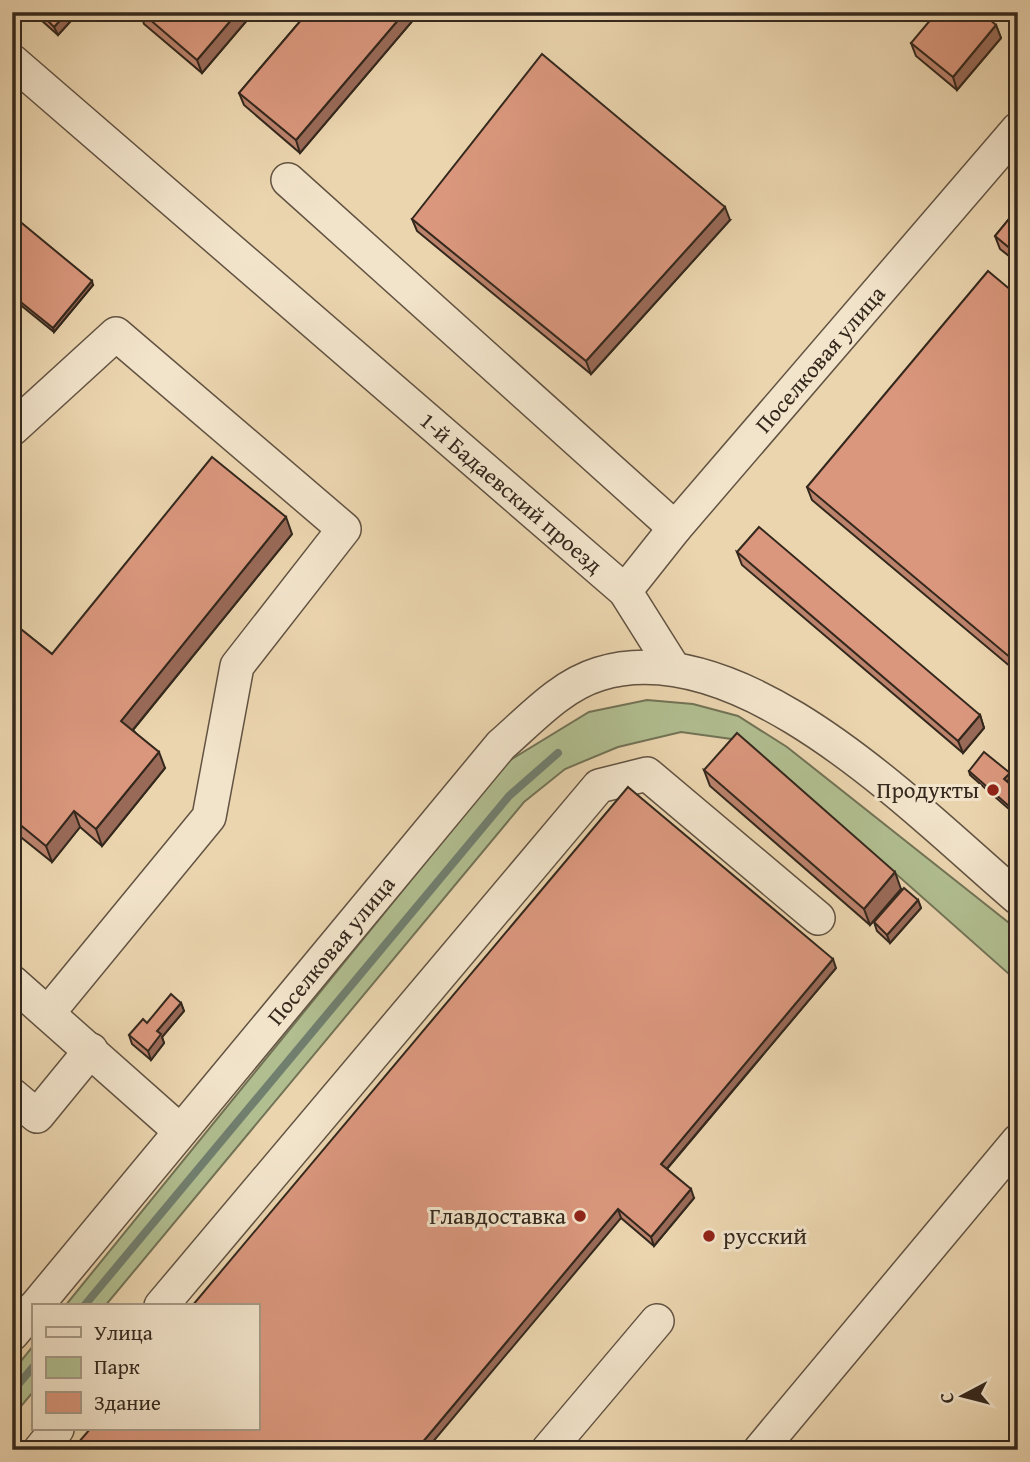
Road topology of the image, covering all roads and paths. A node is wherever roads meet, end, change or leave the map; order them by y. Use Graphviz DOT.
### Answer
graph roads {
  1 [pos="12,61"];
  2 [pos="1018,129"];
  3 [pos="288,180"];
  4 [pos="12,429"];
  5 [pos="675,528"];
  6 [pos="625,591"];
  7 [pos="674,668"];
  8 [pos="1018,898"];
  9 [pos="818,918"];
  10 [pos="12,982"];
  11 [pos="48,1013"];
  12 [pos="91,1050"];
  13 [pos="12,1095"];
  14 [pos="179,1130"];
  15 [pos="1018,1141"];
  16 [pos="12,1288"];
  17 [pos="37,1304"];
  18 [pos="163,1304"];
  19 [pos="32,1306"];
  20 [pos="32,1310"];
  21 [pos="657,1321"];
  22 [pos="12,1334"];
  23 [pos="56,1430"];
  24 [pos="40,1450"];
  25 [pos="548,1450"];
  26 [pos="760,1450"];
  1 -- 6 [label="street, 1-й Бадаевский проезд"];
  2 -- 5 [label="street, Поселковая улица"];
  3 -- 5 [label="street"];
  4 -- 11 [label="street"];
  5 -- 6 [label="street, Поселковая улица"];
  6 -- 7 [label="street, 1-й Бадаевский проезд"];
  7 -- 8 [label="street"];
  7 -- 14 [label="street, Поселковая улица"];
  9 -- 18 [label="street"];
  10 -- 11 [label="street"];
  11 -- 12 [label="street"];
  12 -- 13 [label="street"];
  12 -- 14 [label="street"];
  14 -- 17 [label="street, Поселковая улица"];
  15 -- 26 [label="street"];
  16 -- 19 [label="street"];
  20 -- 22 [label="street, Поселковая улица"];
  21 -- 25 [label="street"];
  23 -- 24 [label="street"];
}
